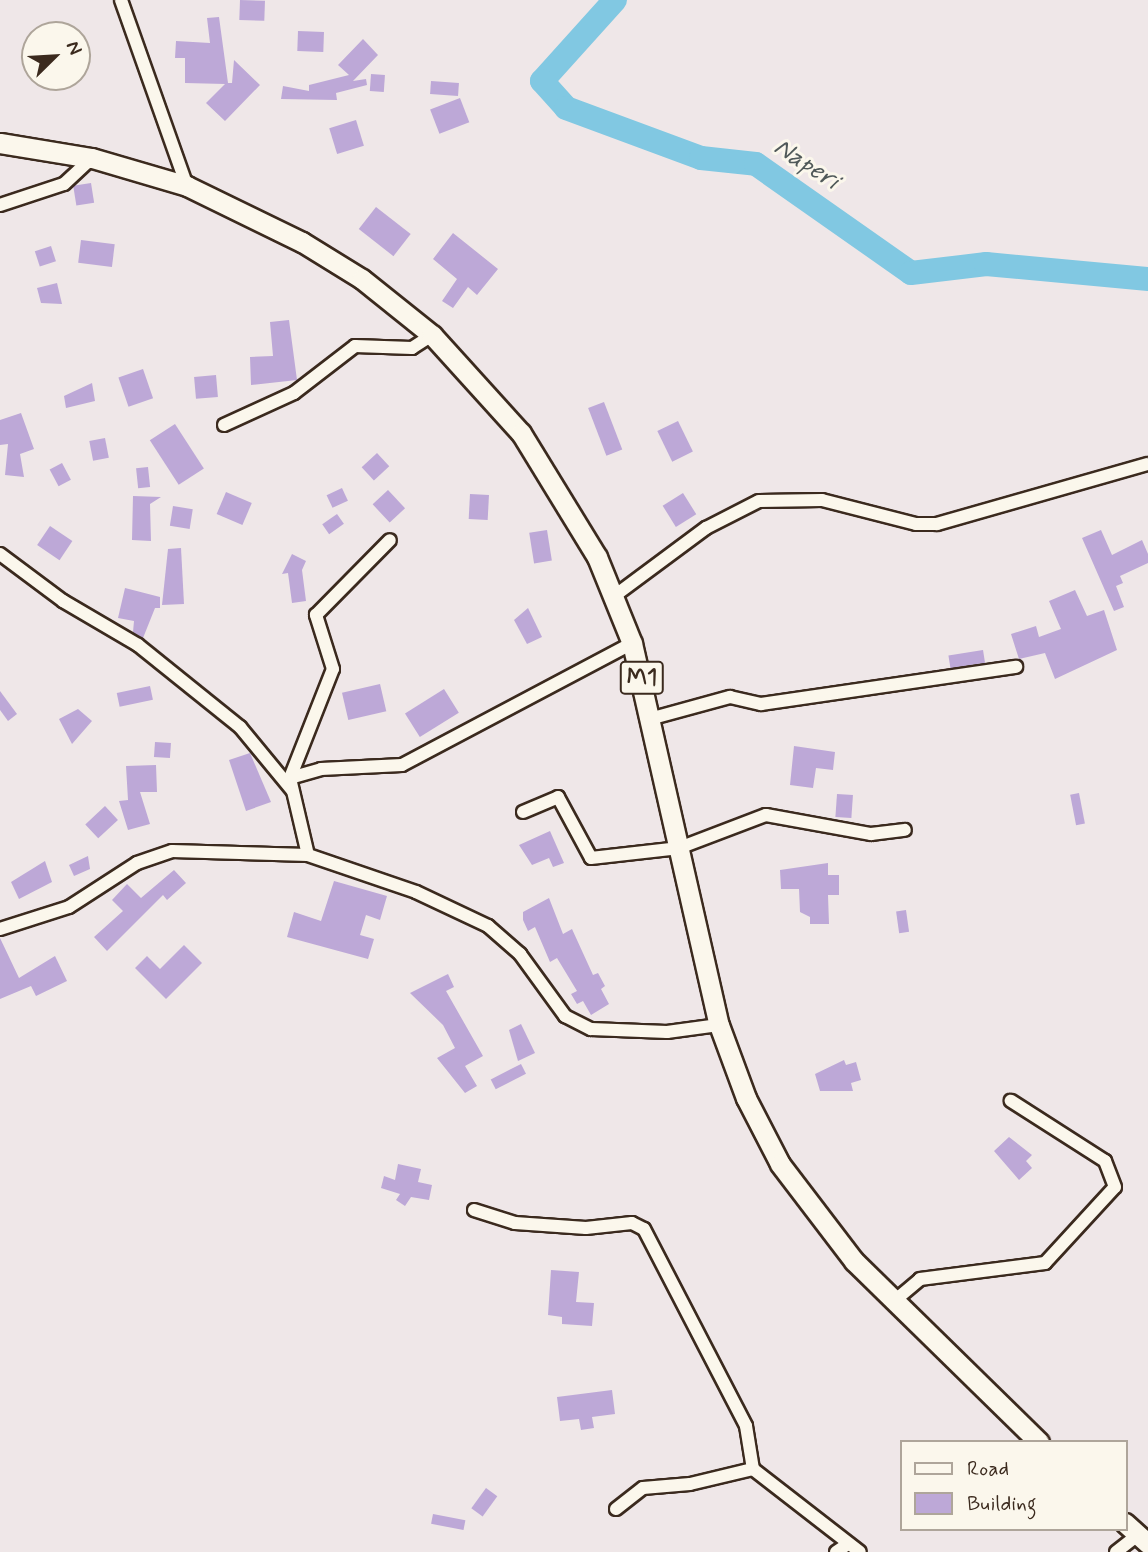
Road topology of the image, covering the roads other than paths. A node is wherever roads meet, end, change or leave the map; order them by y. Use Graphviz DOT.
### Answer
graph roads {
  1 [pos="121,0"];
  2 [pos="0,143"];
  3 [pos="92,158"];
  4 [pos="187,186"];
  5 [pos="0,205"];
  6 [pos="432,335"];
  7 [pos="224,425"];
  8 [pos="1148,464"];
  9 [pos="390,540"];
  10 [pos="0,554"];
  11 [pos="613,597"];
  12 [pos="632,643"];
  13 [pos="1016,667"];
  14 [pos="653,718"];
  15 [pos="291,784"];
  16 [pos="523,812"];
  17 [pos="905,830"];
  18 [pos="680,848"];
  19 [pos="308,855"];
  20 [pos="0,929"];
  21 [pos="719,1025"];
  22 [pos="1012,1101"];
  23 [pos="474,1209"];
  24 [pos="893,1302"];
  25 [pos="1037,1440"];
  26 [pos="753,1469"];
  27 [pos="616,1509"];
  28 [pos="1137,1534"];
  29 [pos="848,1544"];
  30 [pos="836,1552"];
  31 [pos="860,1552"];
  32 [pos="1116,1552"];
  1 -- 4 [label="street"];
  2 -- 3 [label="highway, M1"];
  3 -- 4 [label="highway, M1"];
  3 -- 5 [label="street"];
  4 -- 6 [label="highway, M1"];
  6 -- 7 [label="street"];
  6 -- 11 [label="highway, M1"];
  8 -- 11 [label="street"];
  9 -- 15 [label="street"];
  10 -- 15 [label="street"];
  11 -- 12 [label="highway, M1"];
  12 -- 14 [label="highway, M1"];
  12 -- 15 [label="street"];
  13 -- 14 [label="street"];
  14 -- 18 [label="highway, M1"];
  15 -- 19 [label="street"];
  16 -- 18 [label="street"];
  17 -- 18 [label="street"];
  18 -- 21 [label="highway, M1"];
  19 -- 20 [label="street"];
  19 -- 21 [label="street"];
  21 -- 24 [label="highway, M1"];
  22 -- 24 [label="street"];
  23 -- 26 [label="street"];
  24 -- 25 [label="highway, M1"];
  26 -- 27 [label="street"];
  26 -- 29 [label="street"];
  28 -- 32 [label="street"];
  29 -- 30 [label="street"];
  29 -- 31 [label="street"];
}
